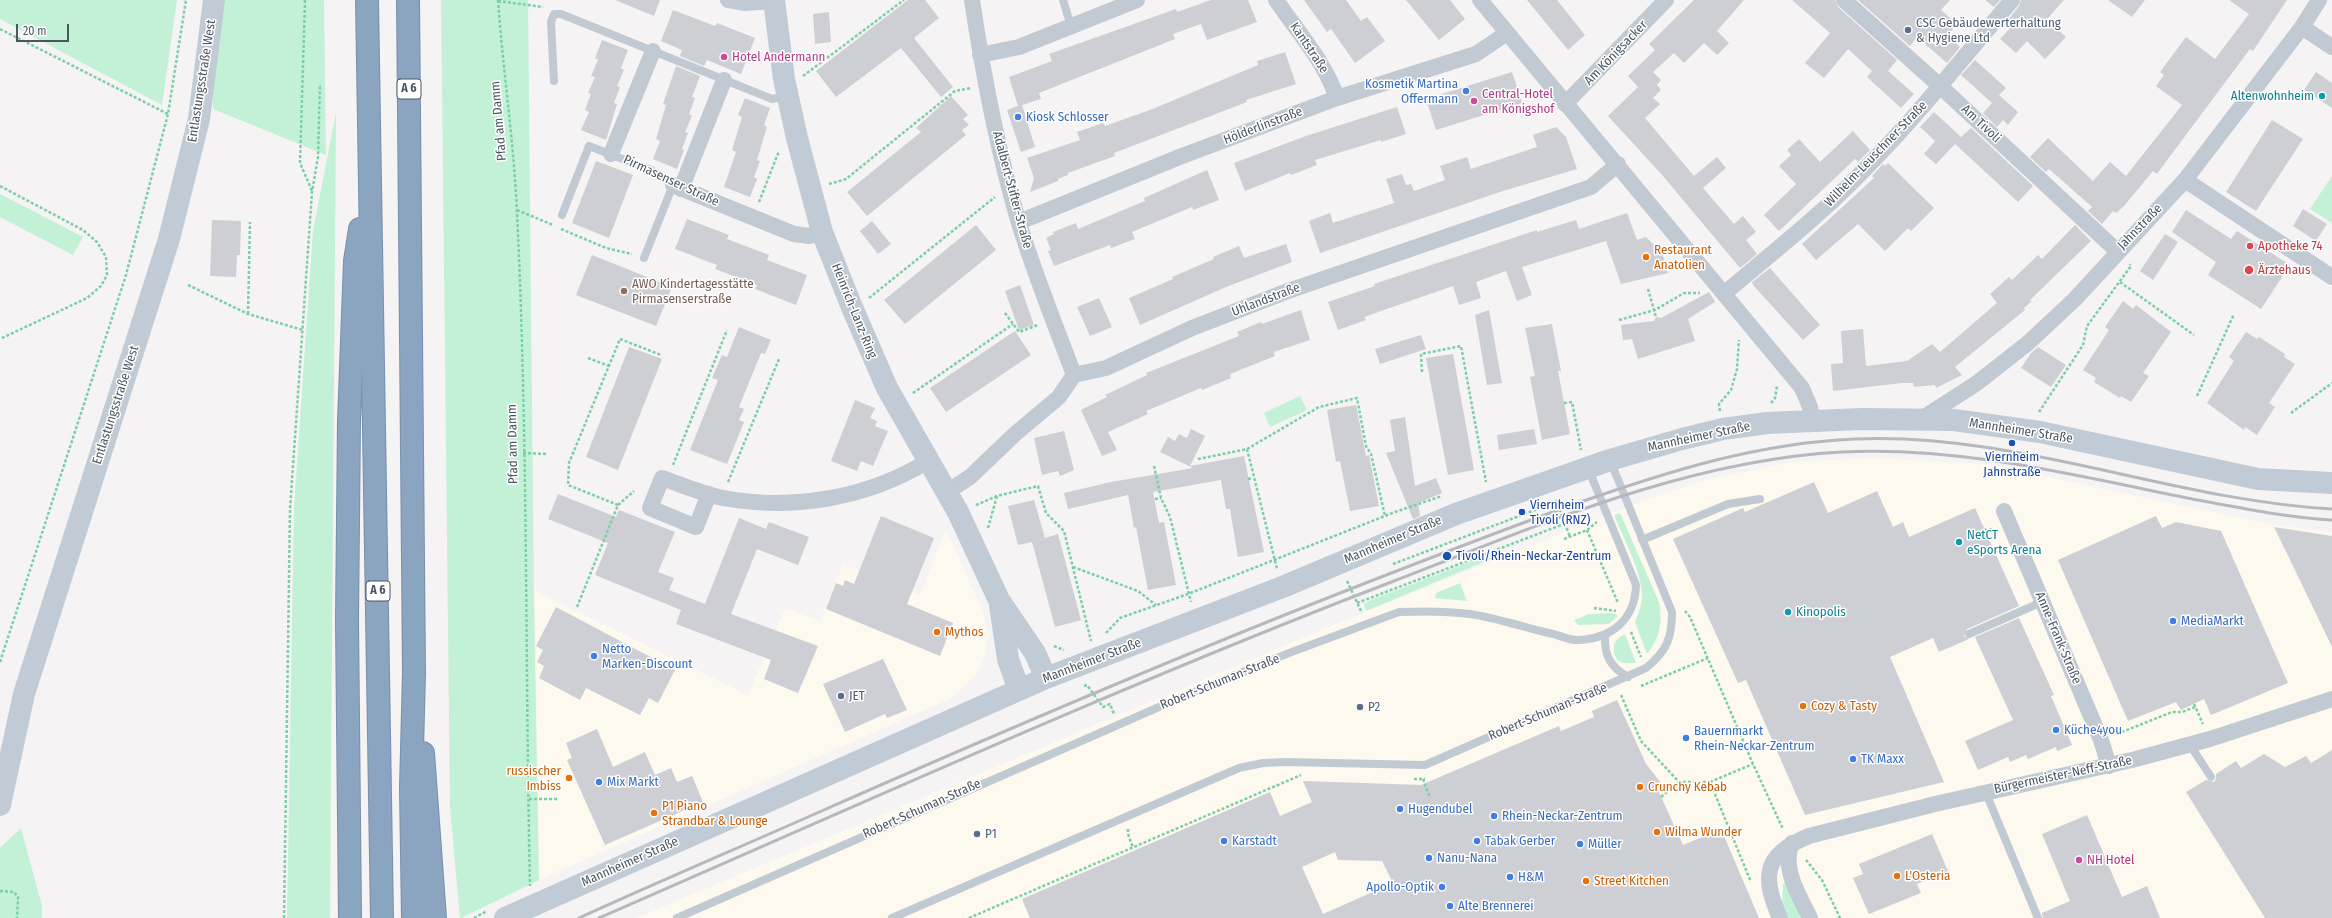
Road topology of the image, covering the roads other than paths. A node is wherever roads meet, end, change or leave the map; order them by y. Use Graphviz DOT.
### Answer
graph roads {
  1 [pos="214,0"];
  2 [pos="367,0"];
  3 [pos="408,0"];
  4 [pos="728,0"];
  5 [pos="972,0"];
  6 [pos="1063,0"];
  7 [pos="1137,0"];
  8 [pos="1276,0"];
  9 [pos="1480,0"];
  10 [pos="1666,0"];
  11 [pos="1844,0"];
  12 [pos="2012,0"];
  13 [pos="2319,0"];
  14 [pos="774,1"];
  15 [pos="1071,26"];
  16 [pos="2302,27"];
  17 [pos="1507,33"];
  18 [pos="2332,47"];
  19 [pos="653,51"];
  20 [pos="980,55"];
  21 [pos="724,80"];
  22 [pos="554,81"];
  23 [pos="1940,86"];
  24 [pos="785,87"];
  25 [pos="1337,98"];
  26 [pos="1565,104"];
  27 [pos="611,154"];
  28 [pos="1618,164"];
  29 [pos="369,177"];
  30 [pos="2185,180"];
  31 [pos="677,187"];
  32 [pos="562,215"];
  33 [pos="1018,222"];
  34 [pos="822,232"];
  35 [pos="2117,251"];
  36 [pos="644,258"];
  37 [pos="2332,277"];
  38 [pos="1725,293"];
  39 [pos="1074,375"];
  40 [pos="1923,418"];
  41 [pos="1812,421"];
  42 [pos="1610,460"];
  43 [pos="928,461"];
  44 [pos="1588,467"];
  45 [pos="2332,483"];
  46 [pos="947,492"];
  47 [pos="715,496"];
  48 [pos="1760,499"];
  49 [pos="2004,511"];
  50 [pos="1642,540"];
  51 [pos="999,600"];
  52 [pos="2042,602"];
  53 [pos="1969,634"];
  54 [pos="1605,635"];
  55 [pos="414,673"];
  56 [pos="1046,678"];
  57 [pos="1628,678"];
  58 [pos="1019,690"];
  59 [pos="2332,699"];
  60 [pos="2190,745"];
  61 [pos="2109,766"];
  62 [pos="2211,777"];
  63 [pos="1986,793"];
  64 [pos="0,805"];
  65 [pos="1792,843"];
  66 [pos="350,918"];
  67 [pos="382,918"];
  68 [pos="413,918"];
  69 [pos="435,918"];
  70 [pos="505,918"];
  71 [pos="677,918"];
  72 [pos="892,918"];
  73 [pos="1780,918"];
  74 [pos="1810,918"];
  75 [pos="2038,918"];
  1 -- 64 [label="main road, Entlastungsstraße West"];
  2 -- 29 [label="highway, A 6"];
  3 -- 55 [label="highway, A 6"];
  4 -- 14 [label="street"];
  5 -- 20 [label="street, Adalbert-Stifter-Straße"];
  6 -- 15 [label="lane"];
  7 -- 15 [label="street"];
  8 -- 25 [label="street, Kantstraße"];
  9 -- 17 [label="street"];
  10 -- 26 [label="street, Am Königsacker"];
  11 -- 23 [label="street, Am Tivoli"];
  12 -- 23 [label="street, Wilhelm-Leuschner-Straße"];
  13 -- 16 [label="street, Jahnstraße"];
  14 -- 24 [label="main road, Heinrich-Lanz-Ring"];
  15 -- 20 [label="street"];
  16 -- 18 [label="street"];
  16 -- 30 [label="street, Jahnstraße"];
  17 -- 25 [label="street, Hölderlinstraße"];
  17 -- 26 [label="street"];
  19 -- 21 [label="lane"];
  19 -- 22 [label="lane"];
  19 -- 27 [label="street"];
  20 -- 33 [label="street, Adalbert-Stifter-Straße"];
  21 -- 24 [label="lane"];
  21 -- 31 [label="street"];
  23 -- 35 [label="street, Am Tivoli"];
  23 -- 38 [label="street, Wilhelm-Leuschner-Straße"];
  24 -- 34 [label="main road, Heinrich-Lanz-Ring"];
  25 -- 33 [label="street, Hölderlinstraße"];
  26 -- 28 [label="street"];
  27 -- 31 [label="lane, Pirmasenser Straße"];
  27 -- 32 [label="lane, Pirmasenser Straße"];
  28 -- 38 [label="street"];
  28 -- 39 [label="street, Uhlandstraße"];
  29 -- 66 [label="highway"];
  29 -- 67 [label="highway, A 6"];
  30 -- 35 [label="street, Jahnstraße"];
  30 -- 37 [label="street"];
  31 -- 34 [label="street, Pirmasenser Straße"];
  31 -- 36 [label="lane"];
  33 -- 39 [label="street, Adalbert-Stifter-Straße"];
  34 -- 43 [label="main road, Heinrich-Lanz-Ring"];
  35 -- 40 [label="street, Jahnstraße"];
  38 -- 41 [label="street"];
  39 -- 46 [label="street"];
  40 -- 41 [label="main road, Mannheimer Straße"];
  40 -- 45 [label="main road, Mannheimer Straße"];
  41 -- 42 [label="main road, Mannheimer Straße"];
  42 -- 44 [label="main road, Mannheimer Straße"];
  42 -- 50 [label="lane, Robert-Schuman-Straße"];
  43 -- 46 [label="main road, Heinrich-Lanz-Ring"];
  43 -- 47 [label="street"];
  44 -- 54 [label="lane, Robert-Schuman-Straße"];
  44 -- 56 [label="main road, Mannheimer Straße"];
  46 -- 51 [label="main road, Heinrich-Lanz-Ring"];
  47 -- 47 [label="street"];
  48 -- 50 [label="lane"];
  49 -- 52 [label="street, Anne-Frank-Straße"];
  50 -- 57 [label="lane, Robert-Schuman-Straße"];
  51 -- 56 [label="main road, Heinrich-Lanz-Ring"];
  51 -- 58 [label="main road, Heinrich-Lanz-Ring"];
  52 -- 53 [label="lane"];
  52 -- 61 [label="street, Anne-Frank-Straße"];
  54 -- 57 [label="lane"];
  54 -- 71 [label="lane, Robert-Schuman-Straße"];
  55 -- 68 [label="highway, A 6"];
  55 -- 69 [label="highway, A 6"];
  56 -- 58 [label="main road, Mannheimer Straße"];
  57 -- 72 [label="lane, Robert-Schuman-Straße"];
  58 -- 70 [label="main road, Mannheimer Straße"];
  59 -- 60 [label="street, Bürgermeister-Neff-Straße"];
  60 -- 61 [label="street, Bürgermeister-Neff-Straße"];
  60 -- 62 [label="lane"];
  61 -- 63 [label="street, Bürgermeister-Neff-Straße"];
  63 -- 65 [label="street, Bürgermeister-Neff-Straße"];
  63 -- 75 [label="lane"];
  65 -- 73 [label="street"];
  65 -- 74 [label="street"];
}
